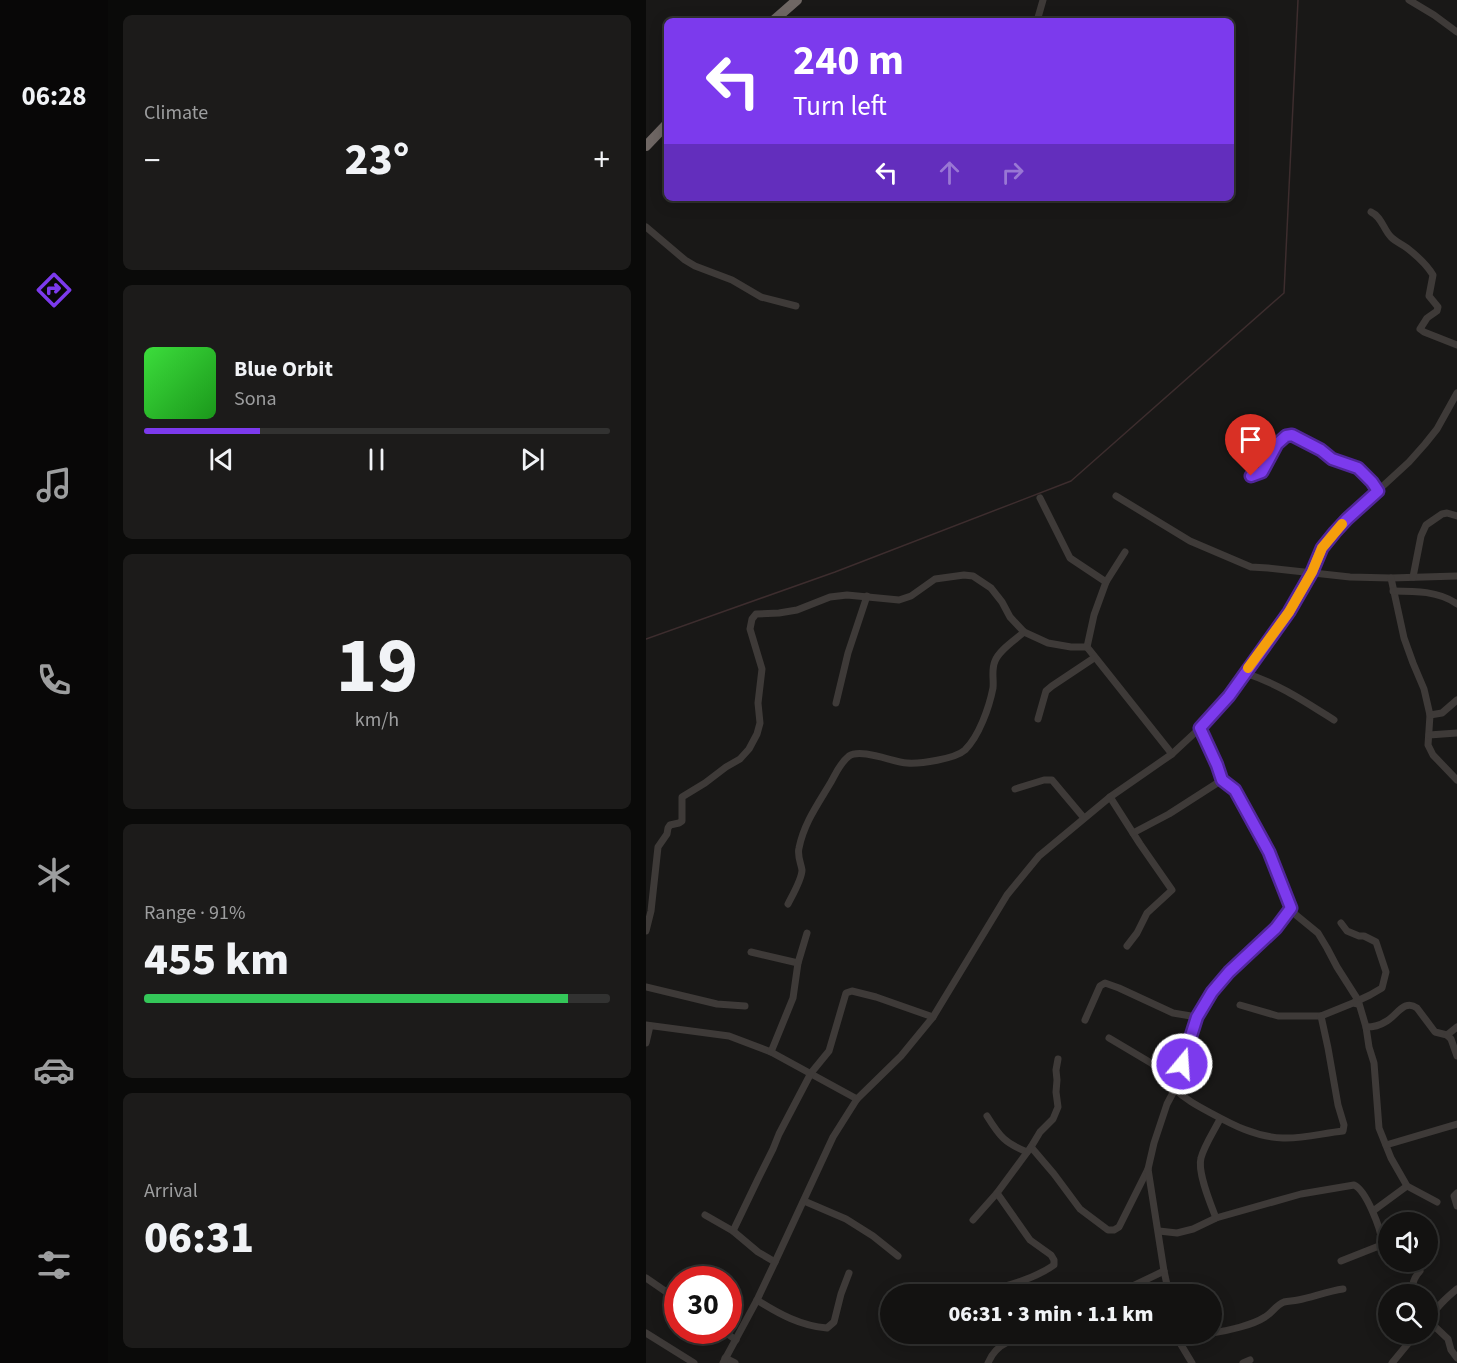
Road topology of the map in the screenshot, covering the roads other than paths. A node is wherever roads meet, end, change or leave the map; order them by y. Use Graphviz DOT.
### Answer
graph roads {
  1 [pos="797,0"];
  2 [pos="1043,0"];
  3 [pos="1409,0"];
  4 [pos="776,18"];
  5 [pos="1038,18"];
  6 [pos="1456,32"];
  7 [pos="664,127"];
  8 [pos="646,146"];
  9 [pos="1371,212"];
  10 [pos="646,227"];
  11 [pos="796,306"];
  12 [pos="1456,345"];
  13 [pos="1456,393"];
  14 [pos="1251,476"];
  15 [pos="1378,491"];
  16 [pos="1116,496"];
  17 [pos="1040,498"];
  18 [pos="1456,516"];
  19 [pos="1125,552"];
  20 [pos="1312,572"];
  21 [pos="1456,576"];
  22 [pos="1413,577"];
  23 [pos="1391,578"];
  24 [pos="1106,582"];
  25 [pos="1393,591"];
  26 [pos="867,596"];
  27 [pos="1456,604"];
  28 [pos="1024,632"];
  29 [pos="1087,647"];
  30 [pos="1094,657"];
  31 [pos="1245,673"];
  32 [pos="1456,700"];
  33 [pos="836,703"];
  34 [pos="1430,715"];
  35 [pos="1038,719"];
  36 [pos="1334,720"];
  37 [pos="1200,728"];
  38 [pos="1456,733"];
  39 [pos="1429,735"];
  40 [pos="1172,754"];
  41 [pos="1222,780"];
  42 [pos="1456,780"];
  43 [pos="1015,789"];
  44 [pos="1110,797"];
  45 [pos="1084,818"];
  46 [pos="1133,833"];
  47 [pos="650,886"];
  48 [pos="788,904"];
  49 [pos="1291,908"];
  50 [pos="1341,923"];
  51 [pos="646,931"];
  52 [pos="807,933"];
  53 [pos="1127,946"];
  54 [pos="751,952"];
  55 [pos="798,963"];
  56 [pos="646,987"];
  57 [pos="1356,1002"];
  58 [pos="1240,1005"];
  59 [pos="745,1006"];
  60 [pos="1321,1016"];
  61 [pos="933,1017"];
  62 [pos="1197,1017"];
  63 [pos="1085,1020"];
  64 [pos="648,1026"];
  65 [pos="1366,1027"];
  66 [pos="1456,1027"];
  67 [pos="1447,1035"];
  68 [pos="1109,1038"];
  69 [pos="646,1043"];
  70 [pos="771,1052"];
  71 [pos="1456,1056"];
  72 [pos="1058,1059"];
  73 [pos="811,1073"];
  74 [pos="1178,1079"];
  75 [pos="1175,1089"];
  76 [pos="857,1099"];
  77 [pos="987,1116"];
  78 [pos="1220,1119"];
  79 [pos="1456,1124"];
  80 [pos="1386,1145"];
  81 [pos="1029,1150"];
  82 [pos="1148,1169"];
  83 [pos="1407,1186"];
  84 [pos="1456,1192"];
  85 [pos="997,1193"];
  86 [pos="804,1201"];
  87 [pos="1437,1202"];
  88 [pos="1456,1206"];
  89 [pos="1373,1211"];
  90 [pos="705,1215"];
  91 [pos="1216,1218"];
  92 [pos="973,1220"];
  93 [pos="733,1231"];
  94 [pos="1159,1231"];
  95 [pos="898,1256"];
  96 [pos="1341,1261"];
  97 [pos="775,1262"];
  98 [pos="1164,1271"];
  99 [pos="849,1273"];
  100 [pos="646,1278"];
  101 [pos="1012,1284"];
  102 [pos="1137,1284"];
  103 [pos="1167,1284"];
  104 [pos="1343,1289"];
  105 [pos="1456,1289"];
  106 [pos="664,1290"];
  107 [pos="757,1300"];
  108 [pos="1438,1306"];
  109 [pos="742,1329"];
  110 [pos="1438,1329"];
  111 [pos="1222,1331"];
  112 [pos="646,1333"];
  113 [pos="734,1344"];
  114 [pos="1004,1344"];
  115 [pos="1181,1344"];
  116 [pos="1408,1344"];
  117 [pos="1456,1358"];
  118 [pos="724,1361"];
  119 [pos="694,1363"];
  120 [pos="735,1363"];
  121 [pos="988,1363"];
  122 [pos="1192,1363"];
  123 [pos="1392,1363"];
  1 -- 4 [label="highway"];
  2 -- 5 [label="street"];
  3 -- 6 [label="street"];
  7 -- 8 [label="highway"];
  9 -- 12 [label="street"];
  10 -- 11 [label="street"];
  13 -- 15 [label="street"];
  14 -- 15 [label="street"];
  15 -- 20 [label="street"];
  16 -- 20 [label="street"];
  17 -- 24 [label="street"];
  18 -- 22 [label="street"];
  19 -- 24 [label="street"];
  20 -- 23 [label="street"];
  20 -- 31 [label="street"];
  21 -- 22 [label="street"];
  22 -- 23 [label="street"];
  23 -- 25 [label="street"];
  24 -- 29 [label="street"];
  25 -- 27 [label="street"];
  25 -- 34 [label="street"];
  26 -- 28 [label="street"];
  26 -- 33 [label="street"];
  26 -- 47 [label="street"];
  28 -- 29 [label="street"];
  28 -- 48 [label="street"];
  29 -- 30 [label="street"];
  30 -- 35 [label="street"];
  30 -- 40 [label="street"];
  31 -- 36 [label="street"];
  31 -- 37 [label="street"];
  32 -- 34 [label="street"];
  34 -- 39 [label="street"];
  37 -- 40 [label="street"];
  37 -- 41 [label="street"];
  38 -- 39 [label="street"];
  39 -- 42 [label="street"];
  40 -- 44 [label="street"];
  41 -- 46 [label="street"];
  41 -- 49 [label="street"];
  43 -- 45 [label="street"];
  44 -- 45 [label="street"];
  44 -- 46 [label="street"];
  45 -- 61 [label="street"];
  46 -- 53 [label="street"];
  47 -- 51 [label="street"];
  49 -- 57 [label="street"];
  49 -- 62 [label="street"];
  50 -- 57 [label="street"];
  52 -- 55 [label="street"];
  54 -- 55 [label="street"];
  55 -- 70 [label="street"];
  56 -- 59 [label="street"];
  57 -- 60 [label="street"];
  57 -- 65 [label="street"];
  58 -- 60 [label="street"];
  60 -- 78 [label="street"];
  61 -- 73 [label="street"];
  61 -- 76 [label="street"];
  62 -- 63 [label="street"];
  62 -- 74 [label="street"];
  64 -- 69 [label="street"];
  64 -- 70 [label="street"];
  65 -- 67 [label="street"];
  65 -- 80 [label="street"];
  66 -- 67 [label="street"];
  67 -- 71 [label="street"];
  68 -- 74 [label="street"];
  70 -- 73 [label="street"];
  72 -- 81 [label="street"];
  73 -- 76 [label="street"];
  73 -- 93 [label="street"];
  74 -- 75 [label="street"];
  75 -- 78 [label="street"];
  75 -- 82 [label="street"];
  76 -- 86 [label="street"];
  77 -- 81 [label="street"];
  78 -- 91 [label="street"];
  79 -- 80 [label="street"];
  80 -- 83 [label="street"];
  81 -- 82 [label="street"];
  81 -- 85 [label="street"];
  82 -- 94 [label="street"];
  83 -- 87 [label="street"];
  83 -- 89 [label="street"];
  84 -- 88 [label="street"];
  85 -- 92 [label="street"];
  85 -- 101 [label="street"];
  86 -- 95 [label="street"];
  86 -- 97 [label="street"];
  89 -- 91 [label="street"];
  89 -- 96 [label="street"];
  90 -- 93 [label="street"];
  91 -- 94 [label="street"];
  93 -- 97 [label="street"];
  94 -- 98 [label="street"];
  97 -- 107 [label="street"];
  98 -- 102 [label="street"];
  98 -- 103 [label="street"];
  99 -- 107 [label="street"];
  100 -- 106 [label="street"];
  104 -- 111 [label="street"];
  105 -- 108 [label="street"];
  107 -- 109 [label="street"];
  110 -- 117 [label="street"];
  112 -- 119 [label="street"];
  113 -- 118 [label="street"];
  114 -- 121 [label="street"];
  115 -- 122 [label="street"];
  116 -- 123 [label="street"];
  118 -- 120 [label="street"];
}
